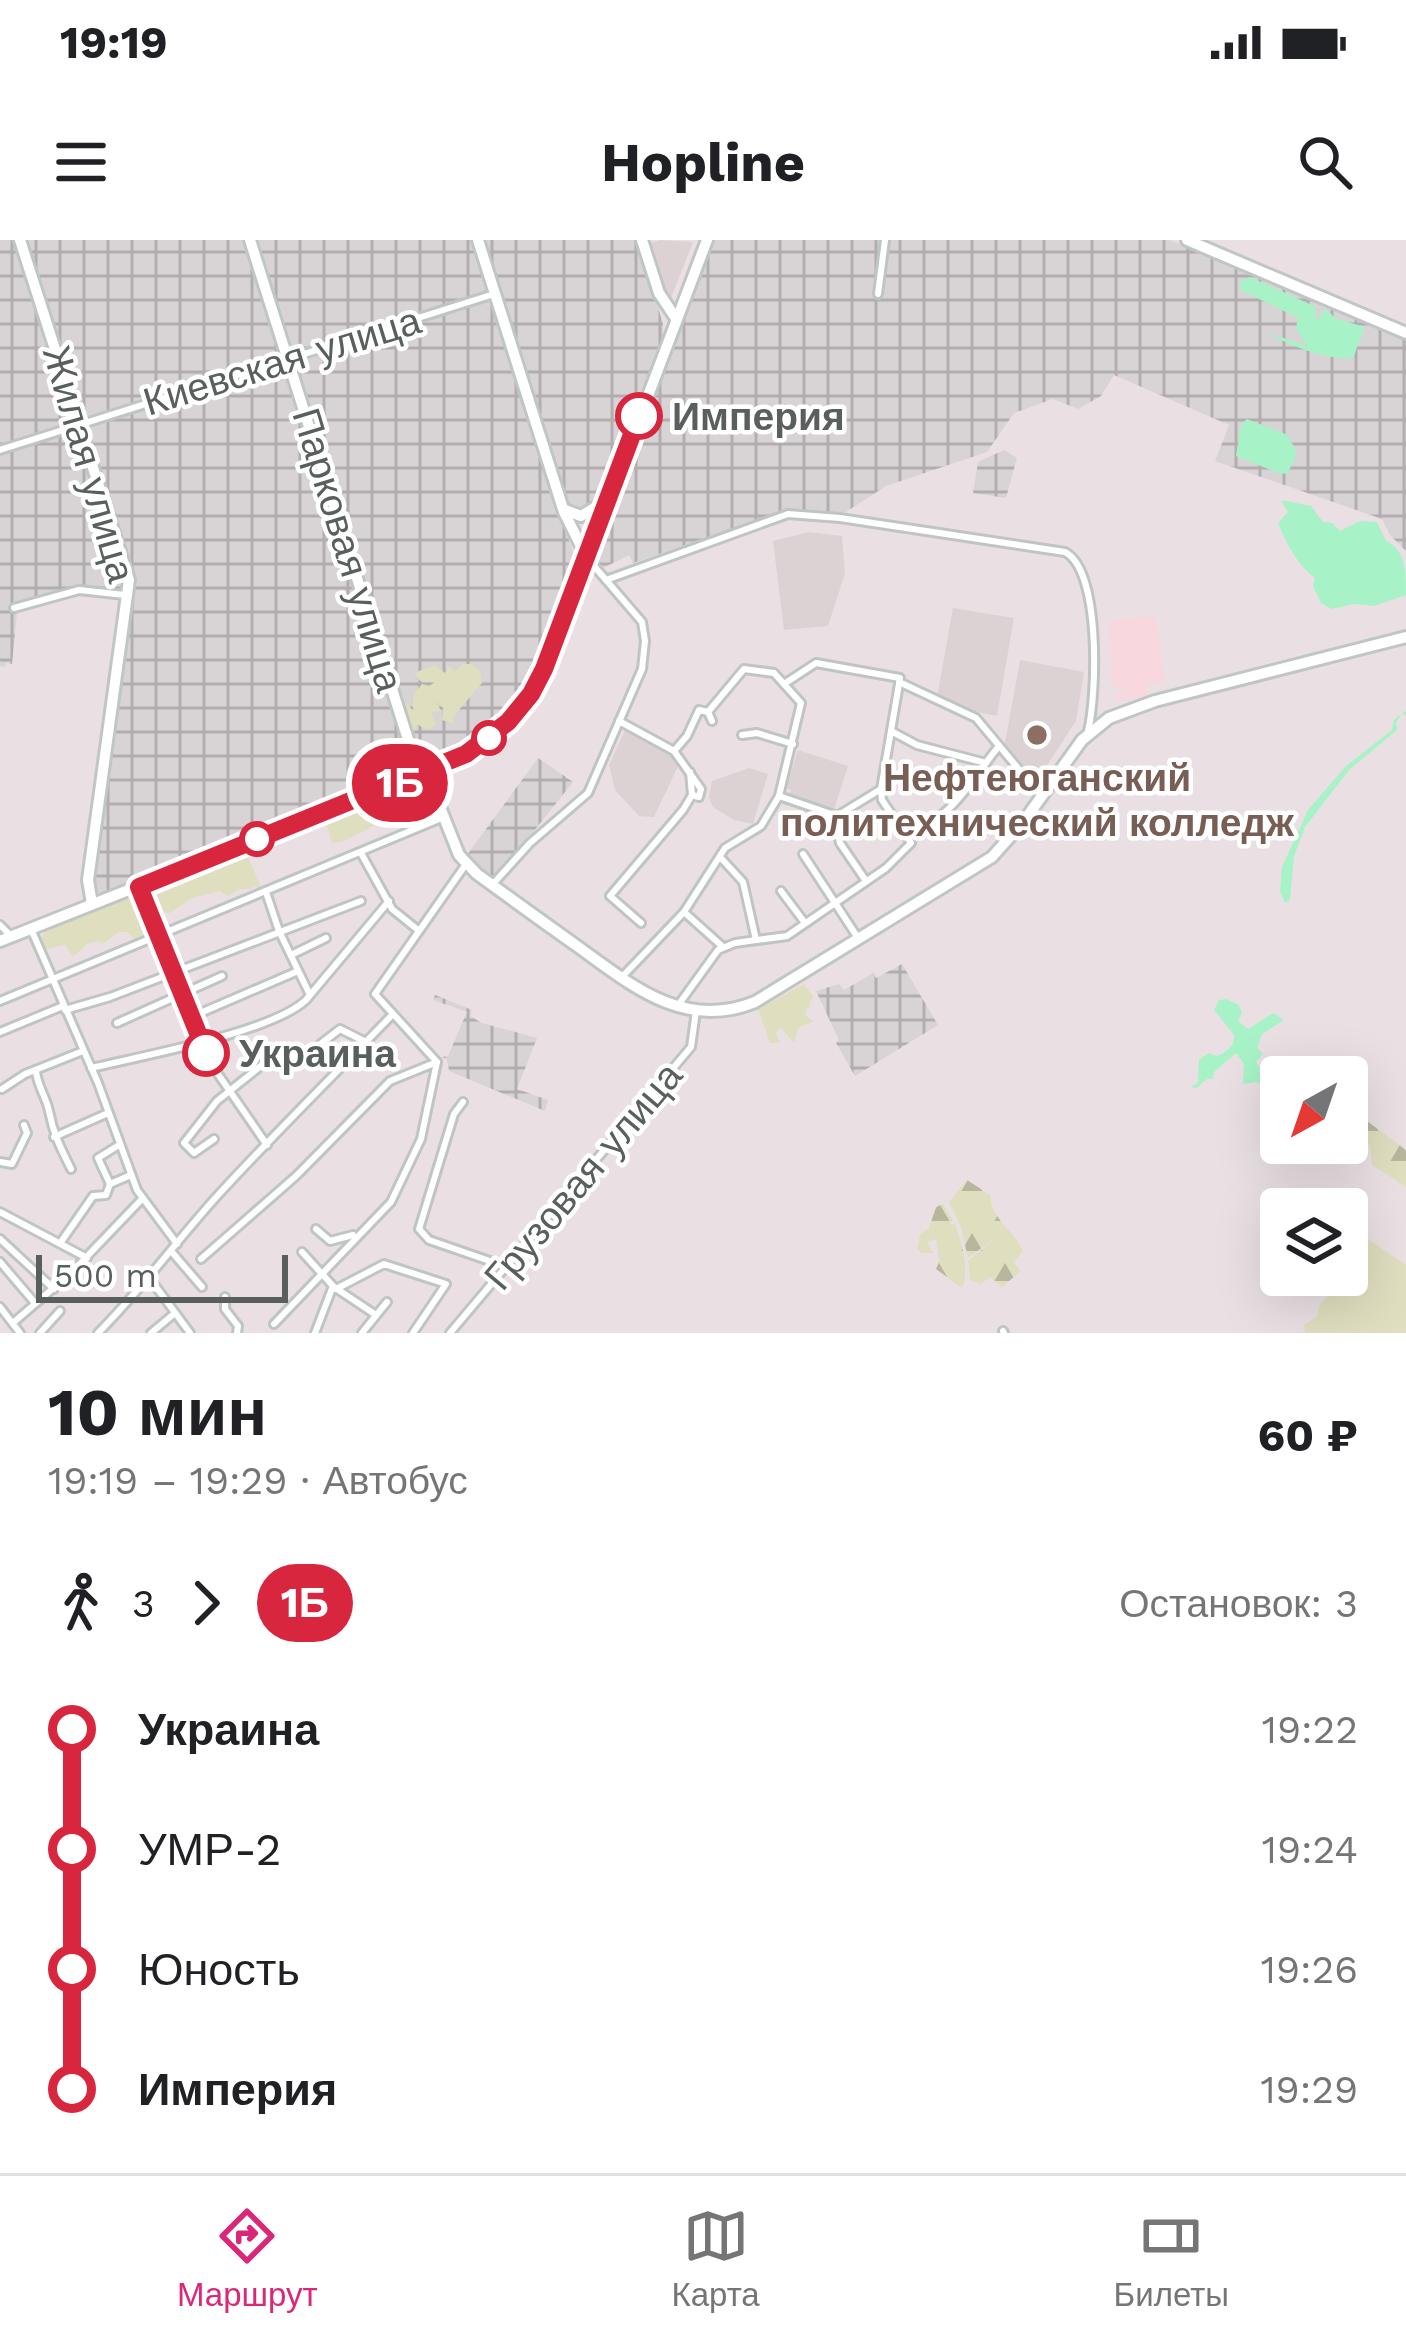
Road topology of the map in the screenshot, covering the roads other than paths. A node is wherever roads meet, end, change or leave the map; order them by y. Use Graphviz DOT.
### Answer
graph roads {
  1 [pos="20,240"];
  2 [pos="250,240"];
  3 [pos="478,240"];
  4 [pos="642,240"];
  5 [pos="707,240"];
  6 [pos="885,240"];
  7 [pos="1187,240"];
  8 [pos="685,291"];
  9 [pos="659,293"];
  10 [pos="494,294"];
  11 [pos="878,294"];
  12 [pos="675,317"];
  13 [pos="1406,333"];
  14 [pos="667,340"];
  15 [pos="289,359"];
  16 [pos="79,424"];
  17 [pos="0,449"];
  18 [pos="608,499"];
  19 [pos="562,507"];
  20 [pos="586,556"];
  21 [pos="606,580"];
  22 [pos="575,585"];
  23 [pos="128,595"];
  24 [pos="14,608"];
  25 [pos="1406,637"];
  26 [pos="899,682"];
  27 [pos="784,684"];
  28 [pos="708,712"];
  29 [pos="619,721"];
  30 [pos="712,721"];
  31 [pos="1095,723"];
  32 [pos="891,731"];
  33 [pos="742,735"];
  34 [pos="793,744"];
  35 [pos="999,746"];
  36 [pos="674,751"];
  37 [pos="986,763"];
  38 [pos="424,773"];
  39 [pos="881,789"];
  40 [pos="778,796"];
  41 [pos="872,796"];
  42 [pos="1042,796"];
  43 [pos="882,800"];
  44 [pos="834,816"];
  45 [pos="445,817"];
  46 [pos="904,832"];
  47 [pos="361,853"];
  48 [pos="802,854"];
  49 [pos="720,857"];
  50 [pos="466,864"];
  51 [pos="88,880"];
  52 [pos="866,881"];
  53 [pos="492,884"];
  54 [pos="139,887"];
  55 [pos="782,891"];
  56 [pos="266,892"];
  57 [pos="114,896"];
  58 [pos="362,901"];
  59 [pos="389,901"];
  60 [pos="835,902"];
  61 [pos="92,904"];
  62 [pos="684,913"];
  63 [pos="68,914"];
  64 [pos="641,923"];
  65 [pos="806,923"];
  66 [pos="0,925"];
  67 [pos="31,928"];
  68 [pos="279,931"];
  69 [pos="418,931"];
  70 [pos="158,935"];
  71 [pos="326,938"];
  72 [pos="6,939"];
  73 [pos="756,940"];
  74 [pos="860,940"];
  75 [pos="723,947"];
  76 [pos="290,956"];
  77 [pos="298,971"];
  78 [pos="172,972"];
  79 [pos="222,976"];
  80 [pos="51,978"];
  81 [pos="621,978"];
  82 [pos="181,993"];
  83 [pos="309,996"];
  84 [pos="0,1001"];
  85 [pos="677,1007"];
  86 [pos="64,1008"];
  87 [pos="696,1011"];
  88 [pos="393,1015"];
  89 [pos="191,1017"];
  90 [pos="117,1023"];
  91 [pos="0,1032"];
  92 [pos="200,1040"];
  93 [pos="366,1042"];
  94 [pos="282,1049"];
  95 [pos="83,1051"];
  96 [pos="305,1057"];
  97 [pos="437,1061"];
  98 [pos="91,1068"];
  99 [pos="36,1072"];
  100 [pos="2,1089"];
  101 [pos="229,1090"];
  102 [pos="463,1102"];
  103 [pos="108,1113"];
  104 [pos="24,1125"];
  105 [pos="54,1137"];
  106 [pos="214,1139"];
  107 [pos="119,1145"];
  108 [pos="267,1145"];
  109 [pos="0,1162"];
  110 [pos="71,1168"];
  111 [pos="131,1175"];
  112 [pos="110,1184"];
  113 [pos="142,1199"];
  114 [pos="0,1212"];
  115 [pos="316,1229"];
  116 [pos="357,1234"];
  117 [pos="0,1239"];
  118 [pos="61,1241"];
  119 [pos="174,1247"];
  120 [pos="302,1252"];
  121 [pos="87,1258"];
  122 [pos="201,1259"];
  123 [pos="0,1262"];
  124 [pos="507,1267"];
  125 [pos="324,1274"];
  126 [pos="148,1276"];
  127 [pos="202,1287"];
  128 [pos="334,1287"];
  129 [pos="54,1289"];
  130 [pos="225,1297"];
  131 [pos="387,1302"];
  132 [pos="35,1304"];
  133 [pos="0,1307"];
  134 [pos="60,1311"];
  135 [pos="175,1313"];
  136 [pos="376,1315"];
  137 [pos="14,1322"];
  138 [pos="274,1324"];
  139 [pos="20,1333"];
  140 [pos="40,1333"];
  141 [pos="98,1333"];
  142 [pos="152,1333"];
  143 [pos="190,1333"];
  144 [pos="237,1333"];
  145 [pos="315,1333"];
  146 [pos="362,1333"];
  147 [pos="413,1333"];
  148 [pos="450,1333"];
  1 -- 16 [label="main road, Жилая улица"];
  2 -- 15 [label="main road, Парковая улица"];
  3 -- 10 [label="main road"];
  4 -- 9 [label="main road"];
  5 -- 8 [label="main road"];
  6 -- 11 [label="street"];
  7 -- 13 [label="main road"];
  8 -- 9 [label="main road"];
  8 -- 12 [label="main road"];
  9 -- 12 [label="main road"];
  9 -- 14 [label="main road"];
  10 -- 15 [label="street, Киевская улица"];
  10 -- 19 [label="main road"];
  12 -- 14 [label="main road"];
  14 -- 18 [label="main road"];
  15 -- 16 [label="street, Киевская улица"];
  15 -- 38 [label="main road, Парковая улица"];
  16 -- 17 [label="street, Киевская улица"];
  16 -- 23 [label="main road, Жилая улица"];
  18 -- 19 [label="main road"];
  18 -- 20 [label="main road"];
  19 -- 20 [label="main road"];
  19 -- 22 [label="main road"];
  20 -- 21 [label="street"];
  20 -- 22 [label="main road"];
  21 -- 29 [label="street"];
  21 -- 31 [label="street"];
  22 -- 38 [label="main road"];
  23 -- 24 [label="street"];
  23 -- 51 [label="main road, Жилая улица"];
  25 -- 31 [label="main road"];
  26 -- 27 [label="street"];
  26 -- 32 [label="street"];
  26 -- 35 [label="street"];
  27 -- 28 [label="street"];
  27 -- 34 [label="street"];
  28 -- 30 [label="street"];
  28 -- 36 [label="street"];
  29 -- 36 [label="street"];
  29 -- 53 [label="street"];
  31 -- 42 [label="main road"];
  32 -- 37 [label="street"];
  32 -- 39 [label="street"];
  33 -- 34 [label="street"];
  34 -- 40 [label="street"];
  35 -- 37 [label="street"];
  35 -- 42 [label="street"];
  36 -- 64 [label="street"];
  37 -- 46 [label="street"];
  38 -- 45 [label="main road, Парковая улица"];
  38 -- 54 [label="main road"];
  39 -- 41 [label="street"];
  39 -- 43 [label="street"];
  40 -- 44 [label="street"];
  40 -- 49 [label="street"];
  41 -- 43 [label="street"];
  41 -- 44 [label="street"];
  42 -- 74 [label="main road"];
  43 -- 46 [label="street"];
  44 -- 52 [label="street"];
  45 -- 47 [label="street"];
  45 -- 50 [label="main road, Парковая улица"];
  46 -- 52 [label="street"];
  47 -- 56 [label="street"];
  47 -- 59 [label="street"];
  48 -- 60 [label="street"];
  49 -- 62 [label="street"];
  49 -- 73 [label="street"];
  50 -- 53 [label="main road, Парковая улица"];
  50 -- 69 [label="street"];
  51 -- 57 [label="main road"];
  51 -- 61 [label="main road, Жилая улица"];
  51 -- 63 [label="main road"];
  52 -- 60 [label="street"];
  53 -- 81 [label="main road, Парковая улица"];
  54 -- 57 [label="main road"];
  54 -- 70 [label="street"];
  55 -- 65 [label="street"];
  56 -- 68 [label="street"];
  56 -- 70 [label="street"];
  57 -- 61 [label="main road"];
  58 -- 68 [label="street"];
  59 -- 69 [label="street"];
  59 -- 83 [label="street"];
  60 -- 65 [label="street"];
  60 -- 74 [label="street"];
  61 -- 63 [label="main road"];
  62 -- 75 [label="street"];
  62 -- 81 [label="street"];
  63 -- 67 [label="main road"];
  65 -- 73 [label="street"];
  66 -- 72 [label="street"];
  67 -- 72 [label="main road"];
  67 -- 80 [label="street"];
  68 -- 76 [label="street"];
  68 -- 78 [label="street"];
  69 -- 88 [label="street"];
  70 -- 78 [label="street"];
  70 -- 80 [label="street"];
  71 -- 76 [label="street"];
  73 -- 75 [label="street"];
  74 -- 87 [label="main road"];
  75 -- 85 [label="street"];
  76 -- 77 [label="street"];
  77 -- 83 [label="street"];
  77 -- 89 [label="street"];
  78 -- 82 [label="street"];
  78 -- 86 [label="street"];
  79 -- 82 [label="street"];
  80 -- 84 [label="street"];
  80 -- 86 [label="street"];
  81 -- 85 [label="main road, Парковая улица"];
  82 -- 89 [label="street"];
  82 -- 90 [label="street"];
  83 -- 92 [label="street"];
  85 -- 87 [label="main road, Парковая улица"];
  86 -- 91 [label="street"];
  86 -- 95 [label="street"];
  87 -- 124 [label="street, Грузовая улица"];
  88 -- 93 [label="street"];
  88 -- 97 [label="street"];
  89 -- 92 [label="street"];
  92 -- 98 [label="street"];
  92 -- 101 [label="street"];
  93 -- 96 [label="street"];
  93 -- 108 [label="street"];
  94 -- 101 [label="street"];
  95 -- 98 [label="street"];
  95 -- 99 [label="street"];
  97 -- 116 [label="street"];
  97 -- 122 [label="street"];
  98 -- 103 [label="street"];
  99 -- 100 [label="street"];
  99 -- 105 [label="street"];
  101 -- 106 [label="street"];
  101 -- 108 [label="street"];
  102 -- 124 [label="street"];
  103 -- 105 [label="street"];
  103 -- 107 [label="street"];
  104 -- 109 [label="street"];
  105 -- 110 [label="street"];
  107 -- 111 [label="street"];
  107 -- 112 [label="street"];
  108 -- 119 [label="street"];
  111 -- 112 [label="street"];
  111 -- 113 [label="street"];
  112 -- 118 [label="street"];
  113 -- 119 [label="street"];
  113 -- 121 [label="street"];
  114 -- 118 [label="street"];
  115 -- 116 [label="street"];
  116 -- 125 [label="street"];
  117 -- 129 [label="street"];
  118 -- 121 [label="street"];
  119 -- 126 [label="street"];
  119 -- 127 [label="street"];
  120 -- 125 [label="street"];
  121 -- 129 [label="street"];
  123 -- 132 [label="street"];
  124 -- 148 [label="street, Грузовая улица"];
  125 -- 128 [label="street"];
  125 -- 138 [label="street"];
  126 -- 135 [label="street"];
  126 -- 141 [label="street"];
  128 -- 136 [label="street"];
  128 -- 145 [label="street"];
  128 -- 147 [label="street"];
  129 -- 132 [label="street"];
  130 -- 144 [label="street"];
  131 -- 136 [label="street"];
  132 -- 137 [label="street"];
  133 -- 137 [label="street"];
  134 -- 140 [label="street"];
  135 -- 142 [label="street"];
  135 -- 143 [label="street"];
  136 -- 146 [label="street"];
  137 -- 139 [label="street"];
}
